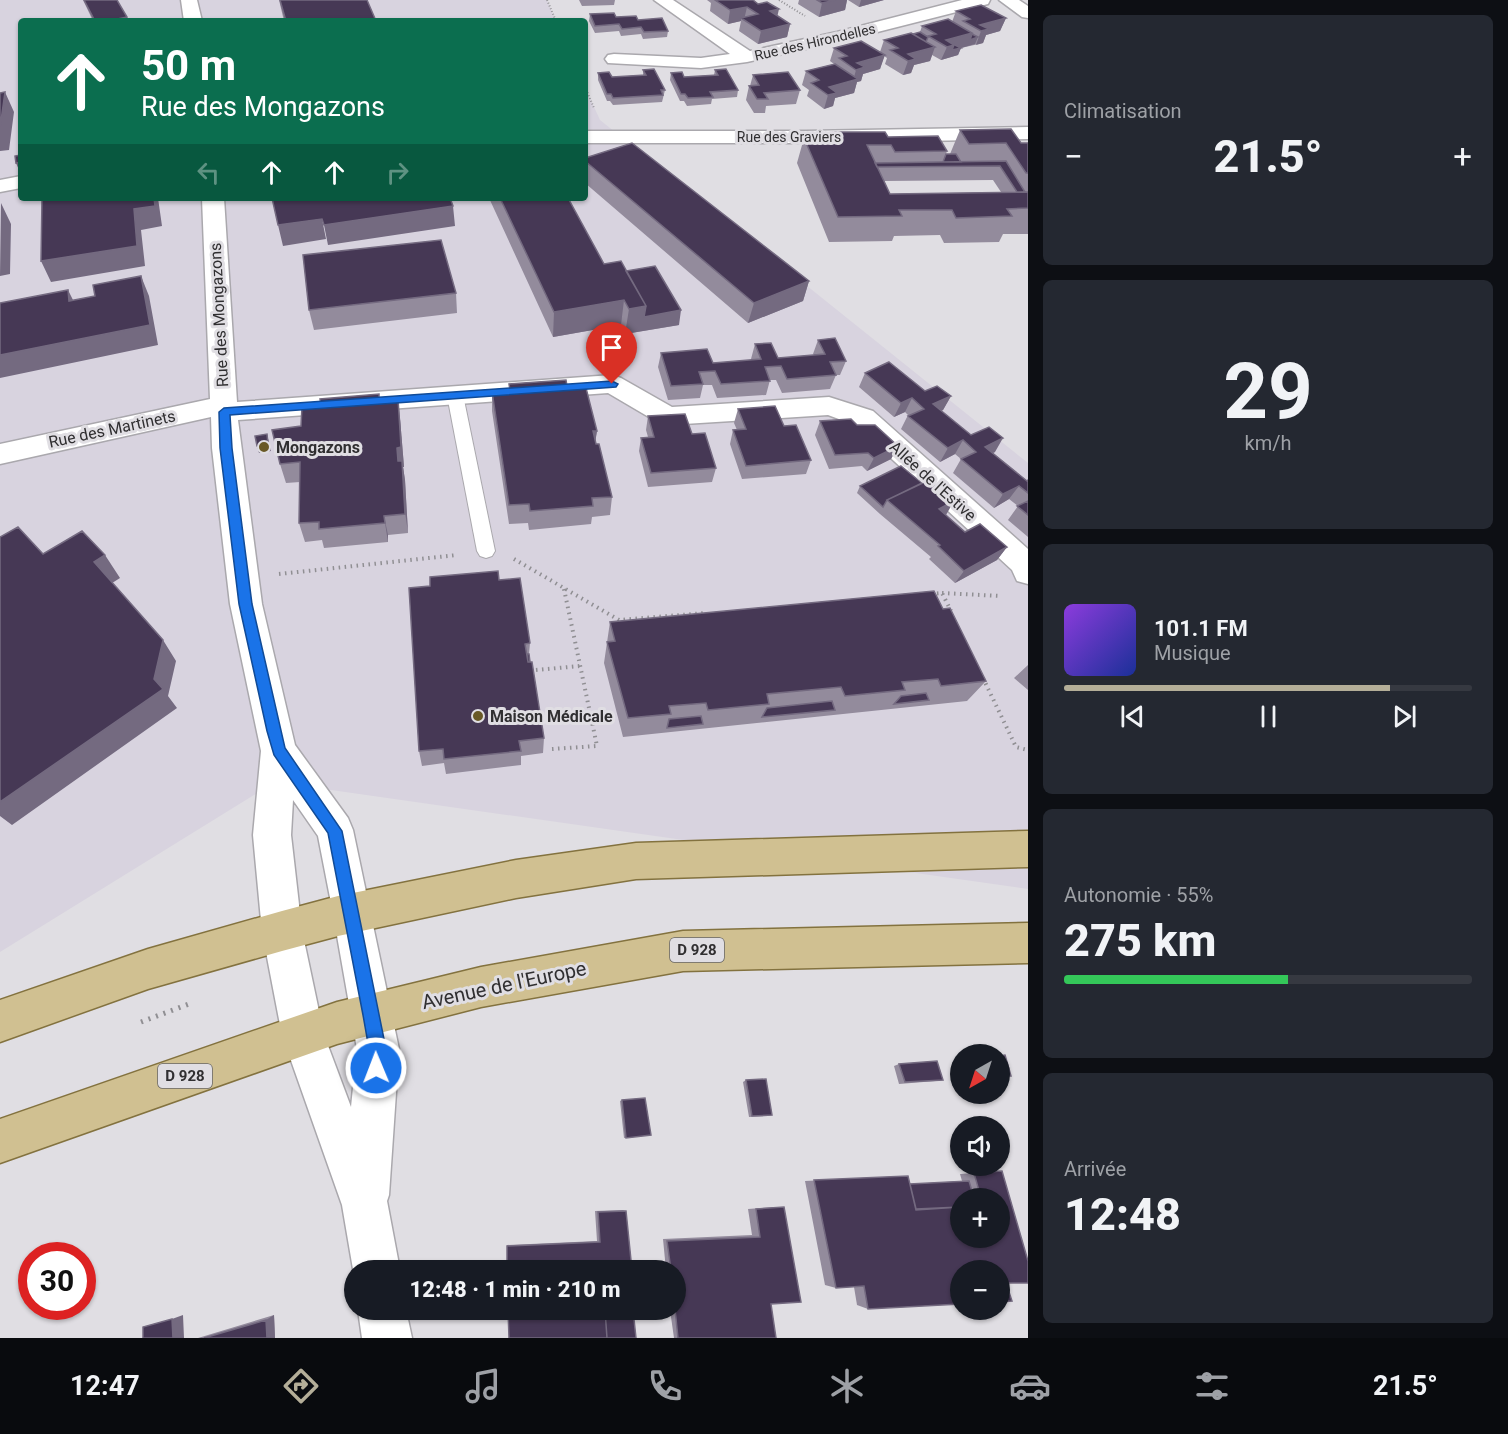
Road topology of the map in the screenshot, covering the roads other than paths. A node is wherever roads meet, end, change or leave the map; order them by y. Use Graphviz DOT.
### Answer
graph roads {
  1 [pos="189,0"];
  2 [pos="662,0"];
  3 [pos="982,0"];
  4 [pos="1007,0"];
  5 [pos="1028,13"];
  6 [pos="192,18"];
  7 [pos="747,57"];
  8 [pos="614,59"];
  9 [pos="1028,133"];
  10 [pos="588,137"];
  11 [pos="18,183"];
  12 [pos="0,186"];
  13 [pos="213,201"];
  14 [pos="455,395"];
  15 [pos="224,408"];
  16 [pos="0,454"];
  17 [pos="486,551"];
  18 [pos="1028,572"];
  19 [pos="279,751"];
  20 [pos="1028,849"];
  21 [pos="353,913"];
  22 [pos="282,931"];
  23 [pos="1028,943"];
  24 [pos="372,1015"];
  25 [pos="0,1021"];
  26 [pos="303,1035"];
  27 [pos="0,1141"];
  28 [pos="365,1206"];
  29 [pos="374,1260"];
  30 [pos="384,1320"];
  31 [pos="387,1338"];
  1 -- 6 [label="street"];
  2 -- 7 [label="street, Rue des Hirondelles"];
  3 -- 7 [label="street, Rue des Hirondelles"];
  4 -- 5 [label="street"];
  7 -- 8 [label="street"];
  9 -- 10 [label="street, Rue des Graviers"];
  11 -- 12 [label="street"];
  13 -- 15 [label="street, Rue des Mongazons"];
  14 -- 15 [label="street, Allée de l'Estive"];
  14 -- 17 [label="lane"];
  14 -- 18 [label="street, Allée de l'Estive"];
  15 -- 16 [label="street, Rue des Martinets"];
  15 -- 19 [label="street, Rue des Mongazons"];
  19 -- 21 [label="street"];
  19 -- 22 [label="street"];
  20 -- 21 [label="main road"];
  21 -- 22 [label="main road"];
  21 -- 24 [label="street"];
  22 -- 25 [label="main road"];
  22 -- 26 [label="street"];
  23 -- 24 [label="main road, Avenue de l'Europe / D 928"];
  24 -- 26 [label="main road, Avenue de l'Europe / D 928"];
  24 -- 28 [label="street"];
  26 -- 27 [label="main road, Avenue de l'Europe / D 928"];
  26 -- 28 [label="street"];
  28 -- 29 [label="street"];
  30 -- 31 [label="street"];
}
